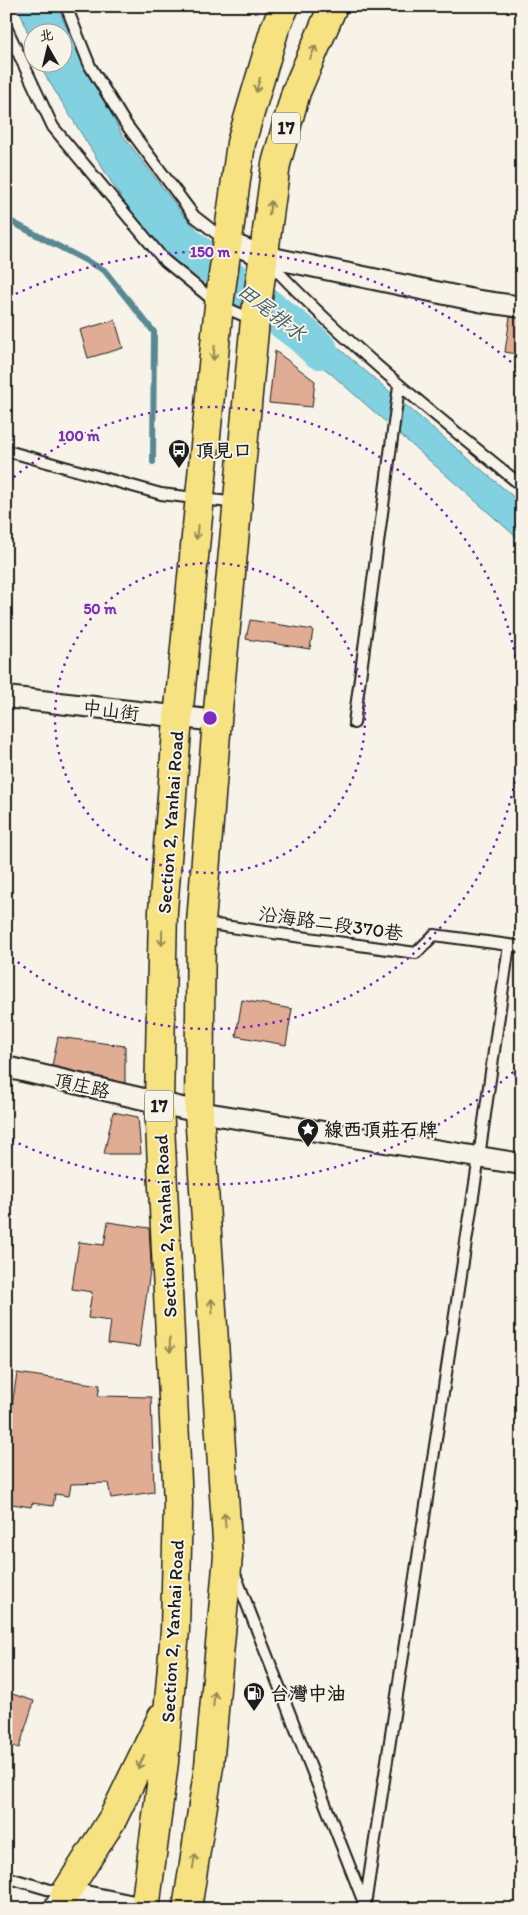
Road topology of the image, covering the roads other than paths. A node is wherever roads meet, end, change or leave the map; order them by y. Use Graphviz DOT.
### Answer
graph roads {
  1 [pos="66,6"];
  2 [pos="285,6"];
  3 [pos="333,6"];
  4 [pos="6,27"];
  5 [pos="227,242"];
  6 [pos="263,256"];
  7 [pos="219,305"];
  8 [pos="522,307"];
  9 [pos="255,320"];
  10 [pos="399,386"];
  11 [pos="6,452"];
  12 [pos="522,486"];
  13 [pos="200,500"];
  14 [pos="238,503"];
  15 [pos="6,697"];
  16 [pos="178,718"];
  17 [pos="217,721"];
  18 [pos="354,723"];
  19 [pos="201,923"];
  20 [pos="509,945"];
  21 [pos="522,947"];
  22 [pos="6,1067"];
  23 [pos="159,1103"];
  24 [pos="199,1112"];
  25 [pos="479,1157"];
  26 [pos="522,1164"];
  27 [pos="228,1556"];
  28 [pos="169,1702"];
  29 [pos="6,1877"];
  30 [pos="60,1901"];
  31 [pos="365,1907"];
  32 [pos="138,1909"];
  33 [pos="145,1909"];
  34 [pos="187,1909"];
  1 -- 5 [label="lane"];
  2 -- 5 [label="main road, 17, one-way"];
  6 -- 3 [label="main road, 17, one-way"];
  4 -- 7 [label="lane"];
  5 -- 6 [label="street"];
  5 -- 7 [label="main road, 17"];
  6 -- 8 [label="street"];
  6 -- 9 [label="main road, 17"];
  6 -- 10 [label="lane"];
  7 -- 9 [label="lane"];
  7 -- 13 [label="main road, Section 2, Yanhai Road / 17, one-way"];
  9 -- 14 [label="main road, Section 2, Yanhai Road / 17"];
  10 -- 12 [label="lane"];
  10 -- 18 [label="lane"];
  11 -- 13 [label="lane"];
  13 -- 14 [label="lane"];
  13 -- 16 [label="main road, Section 2, Yanhai Road / 17, one-way"];
  14 -- 17 [label="main road, Section 2, Yanhai Road / 17"];
  15 -- 16 [label="street, 中山街"];
  16 -- 17 [label="street, 中山街"];
  16 -- 23 [label="main road, Section 2, Yanhai Road / 17, one-way"];
  17 -- 19 [label="main road, Section 2, Yanhai Road / 17"];
  19 -- 20 [label="lane, 沿海路二段370巷"];
  19 -- 24 [label="main road, Section 2, Yanhai Road / 17"];
  20 -- 21 [label="lane"];
  20 -- 25 [label="lane"];
  22 -- 23 [label="street, 頂庄路"];
  23 -- 24 [label="street, 頂庄路"];
  23 -- 28 [label="main road, Section 2, Yanhai Road / 17, one-way"];
  24 -- 25 [label="street, 頂庄路"];
  27 -- 24 [label="main road, Section 2, Yanhai Road / 17, one-way"];
  25 -- 26 [label="street, 頂庄路"];
  25 -- 31 [label="lane"];
  27 -- 31 [label="lane"];
  34 -- 27 [label="main road, Section 2, Yanhai Road / 17, one-way"];
  28 -- 30 [label="main road, one-way"];
  28 -- 33 [label="main road, Section 2, Yanhai Road / 17"];
  29 -- 30 [label="lane"];
  30 -- 32 [label="street"];
}
